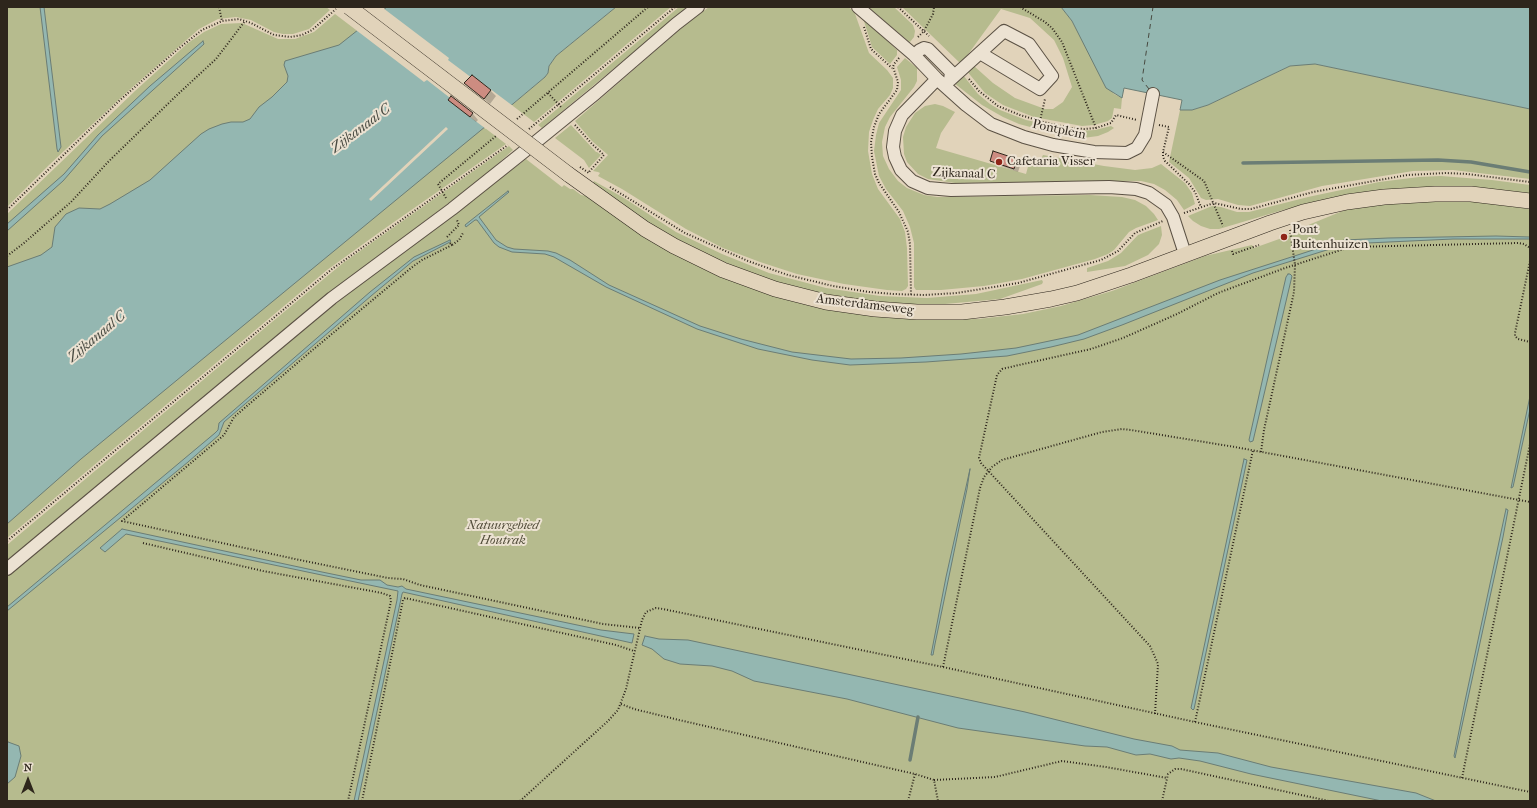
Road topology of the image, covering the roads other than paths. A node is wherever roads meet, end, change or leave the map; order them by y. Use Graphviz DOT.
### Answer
graph roads {
  1 [pos="349,7"];
  2 [pos="698,7"];
  3 [pos="858,7"];
  4 [pos="911,52"];
  5 [pos="980,53"];
  6 [pos="937,79"];
  7 [pos="1153,94"];
  8 [pos="1530,201"];
  9 [pos="1185,254"];
  10 [pos="7,569"];
  1 -- 9 [label="main road, Amsterdamseweg, bridge"];
  2 -- 10 [label="street"];
  3 -- 4 [label="street"];
  4 -- 5 [label="street"];
  4 -- 6 [label="street"];
  5 -- 5 [label="street"];
  6 -- 7 [label="street, Pontplein"];
  6 -- 9 [label="street, Zijkanaal C"];
  8 -- 9 [label="main road, Amsterdamseweg"];
}
